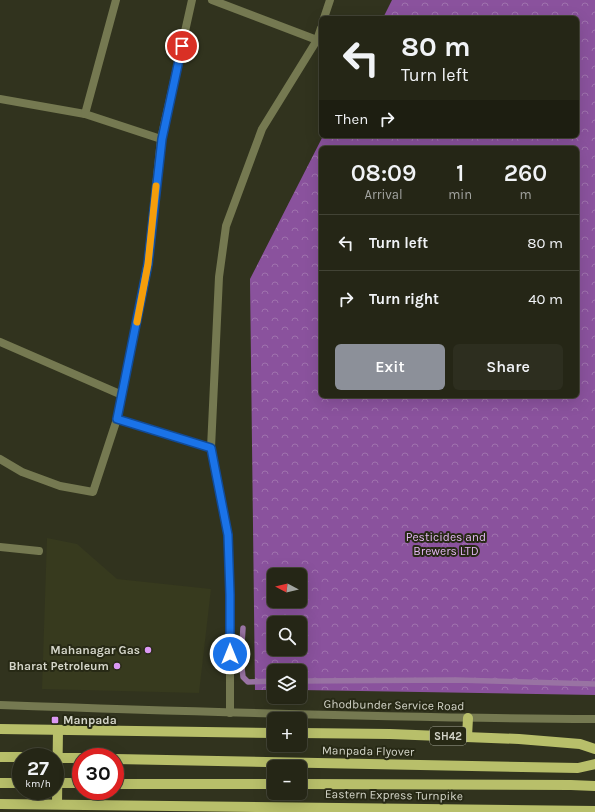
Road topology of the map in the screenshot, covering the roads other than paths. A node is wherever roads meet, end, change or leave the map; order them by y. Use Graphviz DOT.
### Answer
graph roads {
  1 [pos="116,0"];
  2 [pos="192,0"];
  3 [pos="212,0"];
  4 [pos="330,0"];
  5 [pos="325,16"];
  6 [pos="319,34"];
  7 [pos="317,40"];
  8 [pos="0,100"];
  9 [pos="85,114"];
  10 [pos="162,139"];
  11 [pos="0,342"];
  12 [pos="122,394"];
  13 [pos="117,419"];
  14 [pos="211,448"];
  15 [pos="0,459"];
  16 [pos="0,547"];
  17 [pos="39,551"];
  18 [pos="0,705"];
  19 [pos="230,713"];
  20 [pos="468,718"];
  21 [pos="595,719"];
  22 [pos="0,729"];
  23 [pos="58,730"];
  24 [pos="267,733"];
  25 [pos="307,733"];
  26 [pos="467,737"];
  27 [pos="595,749"];
  28 [pos="0,757"];
  29 [pos="12,757"];
  30 [pos="124,759"];
  31 [pos="595,764"];
  32 [pos="0,783"];
  33 [pos="12,783"];
  34 [pos="124,784"];
  35 [pos="267,784"];
  36 [pos="307,784"];
  37 [pos="595,786"];
  38 [pos="0,804"];
  39 [pos="57,804"];
  40 [pos="595,810"];
  1 -- 9 [label="street"];
  2 -- 10 [label="street"];
  3 -- 7 [label="street"];
  4 -- 5 [label="street"];
  6 -- 7 [label="street"];
  7 -- 14 [label="street"];
  8 -- 9 [label="street"];
  9 -- 10 [label="street"];
  10 -- 12 [label="street"];
  11 -- 12 [label="street"];
  12 -- 13 [label="street"];
  13 -- 14 [label="street"];
  13 -- 15 [label="street"];
  14 -- 19 [label="street"];
  16 -- 17 [label="street"];
  18 -- 19 [label="street, Ghodbunder Service Road"];
  19 -- 20 [label="street, Ghodbunder Service Road"];
  20 -- 21 [label="street, Ghodbunder Service Road"];
  20 -- 26 [label="main road"];
  22 -- 23 [label="main road"];
  23 -- 24 [label="main road"];
  23 -- 39 [label="main road"];
  25 -- 26 [label="main road, SH42"];
  26 -- 27 [label="main road, SH42"];
  28 -- 29 [label="main road"];
  30 -- 31 [label="main road, Manpada Flyover"];
  32 -- 33 [label="main road"];
  34 -- 35 [label="main road"];
  36 -- 37 [label="main road"];
  38 -- 39 [label="main road, Eastern Express Turnpike"];
  39 -- 40 [label="main road, Eastern Express Turnpike"];
}
